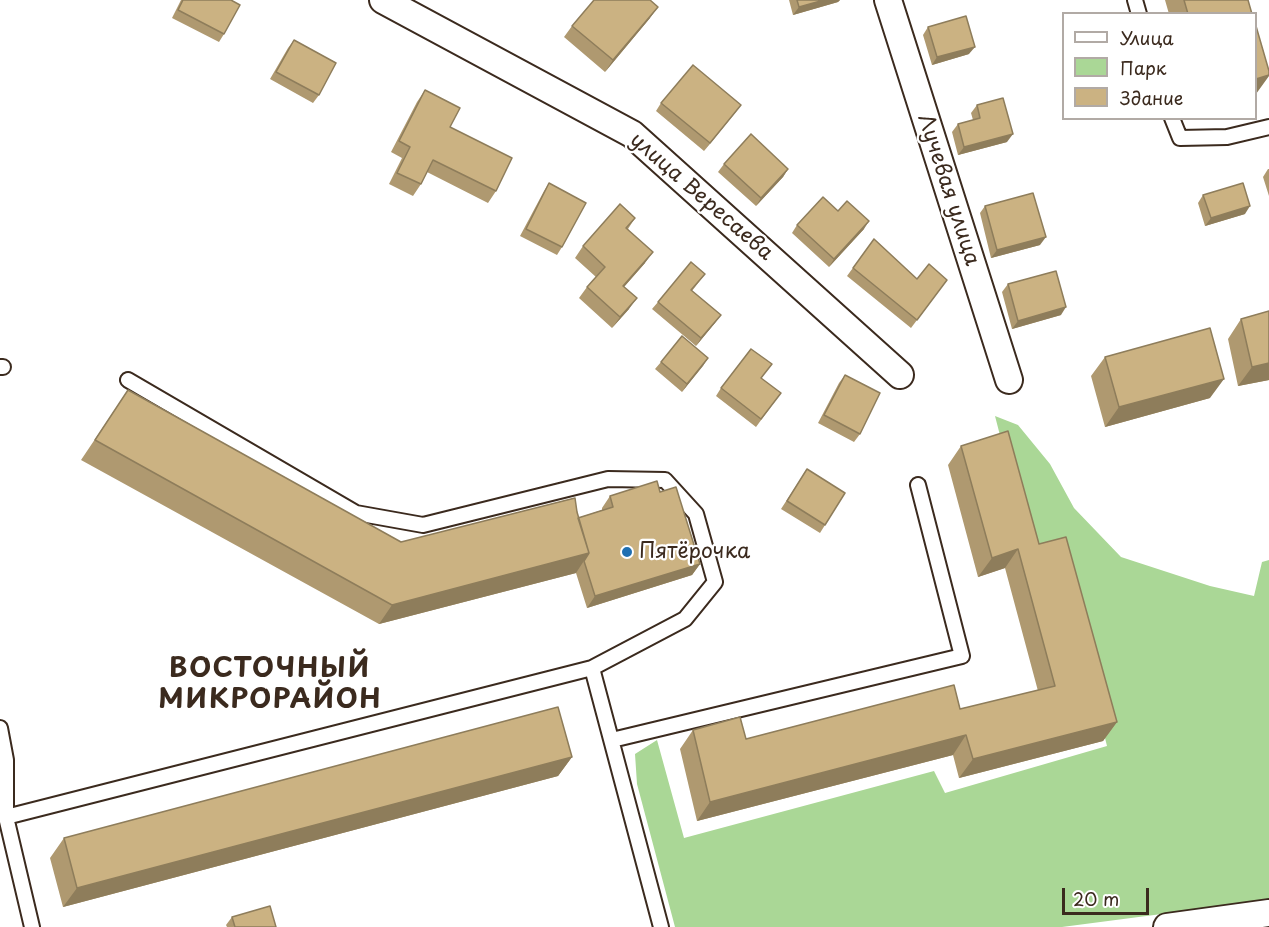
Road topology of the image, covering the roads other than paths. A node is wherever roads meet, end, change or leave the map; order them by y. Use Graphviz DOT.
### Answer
graph roads {
  1 [pos="383,0"];
  2 [pos="888,0"];
  3 [pos="1173,120"];
  4 [pos="1269,127"];
  5 [pos="900,375"];
  6 [pos="128,380"];
  7 [pos="1008,380"];
  8 [pos="918,485"];
  9 [pos="592,668"];
  10 [pos="0,728"];
  11 [pos="612,740"];
  12 [pos="6,817"];
  13 [pos="1269,913"];
  14 [pos="32,927"];
  15 [pos="661,927"];
  16 [pos="1167,927"];
  1 -- 5 [label="street, улица Вересаева"];
  2 -- 7 [label="street, Лучевая улица"];
  3 -- 4 [label="lane"];
  6 -- 9 [label="lane"];
  8 -- 11 [label="lane"];
  9 -- 11 [label="lane"];
  9 -- 12 [label="lane"];
  10 -- 12 [label="lane"];
  11 -- 15 [label="lane"];
  12 -- 14 [label="lane"];
  13 -- 16 [label="street"];
}
